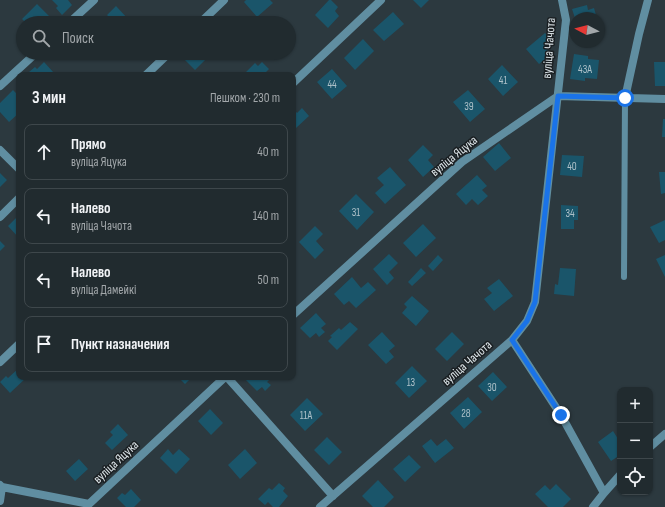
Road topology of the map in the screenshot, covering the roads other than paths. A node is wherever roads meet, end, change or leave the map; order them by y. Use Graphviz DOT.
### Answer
graph roads {
  1 [pos="94,0"];
  2 [pos="224,0"];
  3 [pos="381,0"];
  4 [pos="562,0"];
  5 [pos="648,0"];
  6 [pos="77,16"];
  7 [pos="207,16"];
  8 [pos="28,60"];
  9 [pos="162,60"];
  10 [pos="149,72"];
  11 [pos="296,80"];
  12 [pos="0,86"];
  13 [pos="558,96"];
  14 [pos="625,98"];
  15 [pos="665,99"];
  16 [pos="0,150"];
  17 [pos="16,166"];
  18 [pos="16,201"];
  19 [pos="0,217"];
  20 [pos="624,277"];
  21 [pos="296,312"];
  22 [pos="512,340"];
  23 [pos="16,347"];
  24 [pos="0,362"];
  25 [pos="223,380"];
  26 [pos="229,380"];
  27 [pos="665,434"];
  28 [pos="653,444"];
  29 [pos="617,478"];
  30 [pos="1,487"];
  31 [pos="604,493"];
  32 [pos="333,496"];
  33 [pos="0,501"];
  34 [pos="91,505"];
  35 [pos="320,507"];
  36 [pos="593,507"];
  1 -- 6 [label="street"];
  2 -- 7 [label="street"];
  3 -- 11 [label="street"];
  4 -- 13 [label="street, вуліца Чачота"];
  5 -- 14 [label="street"];
  8 -- 12 [label="street"];
  9 -- 10 [label="street"];
  13 -- 14 [label="street"];
  13 -- 21 [label="street, вуліца Яцука"];
  13 -- 22 [label="street, вуліца Чачота"];
  14 -- 15 [label="street"];
  14 -- 20 [label="lane"];
  16 -- 17 [label="street"];
  18 -- 19 [label="street"];
  22 -- 31 [label="street"];
  22 -- 32 [label="street, вуліца Чачота"];
  23 -- 24 [label="street"];
  25 -- 34 [label="street, вуліца Яцука"];
  26 -- 32 [label="street"];
  27 -- 28 [label="street"];
  29 -- 31 [label="street"];
  30 -- 33 [label="street, вуліца Яцука"];
  30 -- 34 [label="street, вуліца Яцука"];
  31 -- 36 [label="street"];
  32 -- 35 [label="street, вуліца Чачота"];
}
